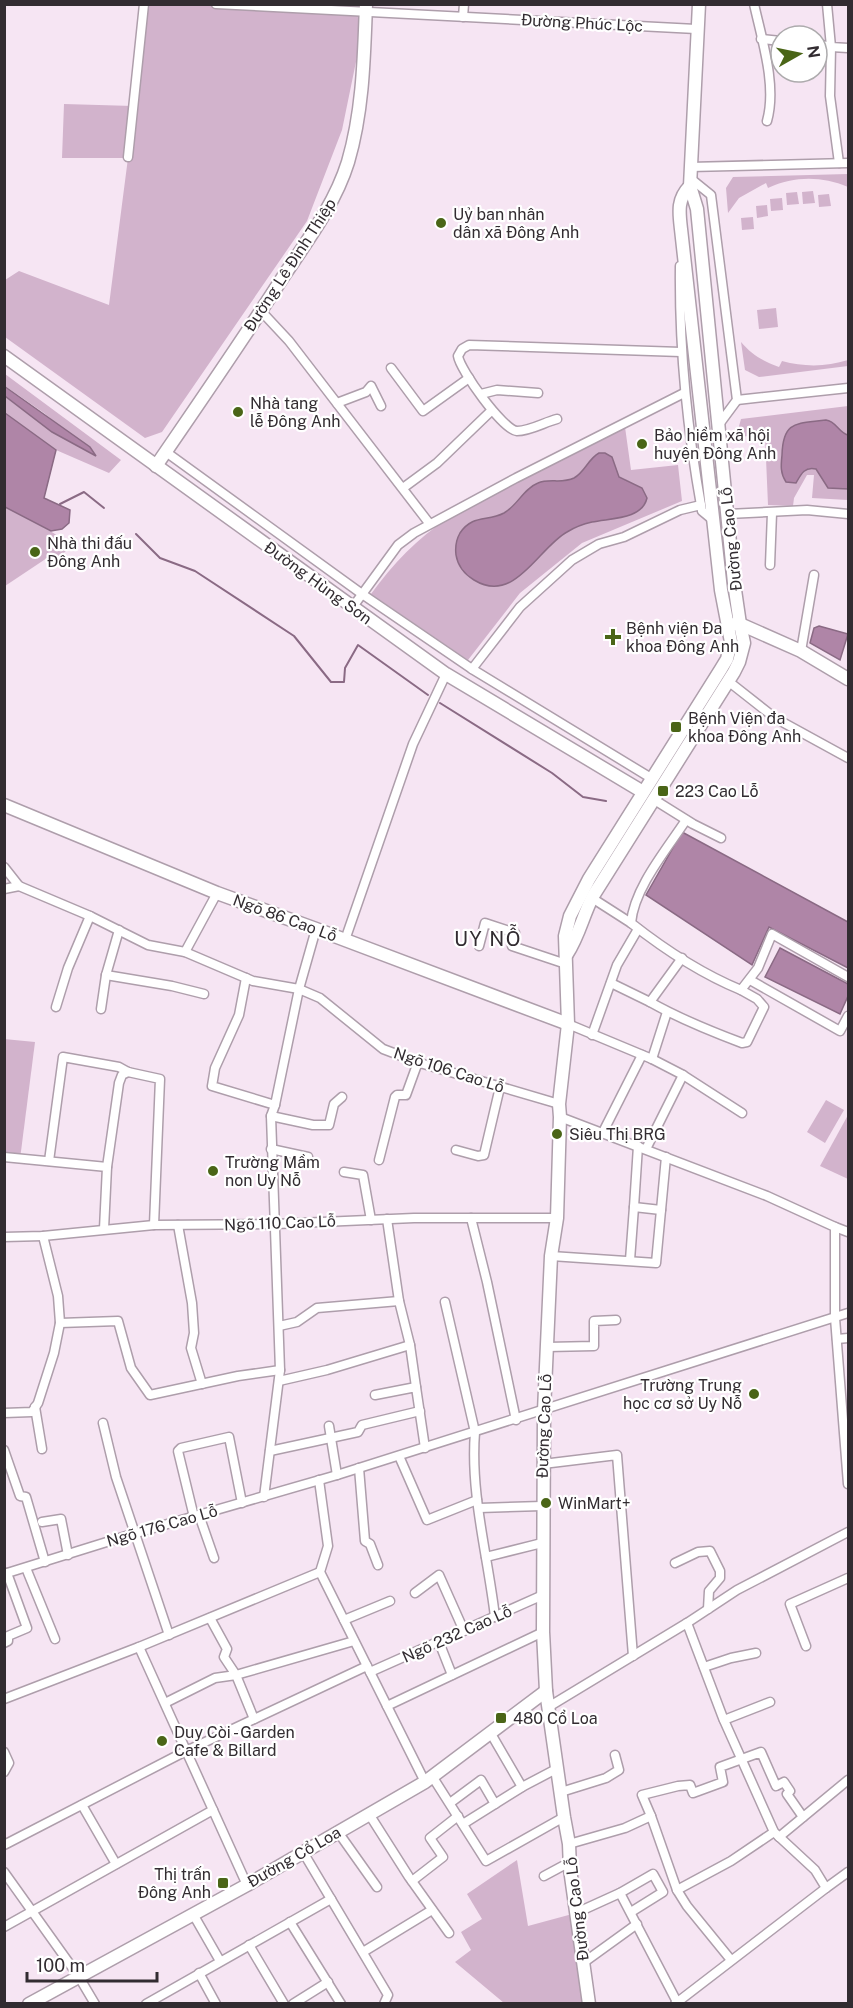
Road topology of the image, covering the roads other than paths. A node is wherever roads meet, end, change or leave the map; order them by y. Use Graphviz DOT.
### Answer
graph roads {
  1 [pos="144,4"];
  2 [pos="216,4"];
  3 [pos="464,4"];
  4 [pos="699,4"];
  5 [pos="754,4"];
  6 [pos="827,4"];
  7 [pos="366,9"];
  8 [pos="463,17"];
  9 [pos="696,29"];
  10 [pos="761,39"];
  11 [pos="769,40"];
  12 [pos="831,47"];
  13 [pos="849,48"];
  14 [pos="767,121"];
  15 [pos="128,157"];
  16 [pos="844,163"];
  17 [pos="690,177"];
  18 [pos="681,229"];
  19 [pos="261,311"];
  20 [pos="681,352"];
  21 [pos="4,356"];
  22 [pos="391,369"];
  23 [pos="469,378"];
  24 [pos="849,388"];
  25 [pos="538,393"];
  26 [pos="684,393"];
  27 [pos="481,394"];
  28 [pos="737,400"];
  29 [pos="337,403"];
  30 [pos="381,406"];
  31 [pos="491,411"];
  32 [pos="557,419"];
  33 [pos="720,423"];
  34 [pos="704,437"];
  35 [pos="691,439"];
  36 [pos="165,452"];
  37 [pos="156,466"];
  38 [pos="403,488"];
  39 [pos="701,505"];
  40 [pos="772,513"];
  41 [pos="728,514"];
  42 [pos="849,514"];
  43 [pos="714,521"];
  44 [pos="429,524"];
  45 [pos="770,565"];
  46 [pos="814,575"];
  47 [pos="362,594"];
  48 [pos="352,608"];
  49 [pos="733,624"];
  50 [pos="801,651"];
  51 [pos="472,669"];
  52 [pos="446,674"];
  53 [pos="849,679"];
  54 [pos="728,681"];
  55 [pos="849,758"];
  56 [pos="651,778"];
  57 [pos="642,792"];
  58 [pos="653,800"];
  59 [pos="4,805"];
  60 [pos="686,820"];
  61 [pos="721,838"];
  62 [pos="4,867"];
  63 [pos="19,886"];
  64 [pos="4,889"];
  65 [pos="217,893"];
  66 [pos="592,898"];
  67 [pos="90,916"];
  68 [pos="631,923"];
  69 [pos="316,929"];
  70 [pos="638,929"];
  71 [pos="119,930"];
  72 [pos="345,940"];
  73 [pos="479,946"];
  74 [pos="185,952"];
  75 [pos="682,958"];
  76 [pos="566,959"];
  77 [pos="106,975"];
  78 [pos="849,976"];
  79 [pos="246,978"];
  80 [pos="750,980"];
  81 [pos="611,983"];
  82 [pos="299,989"];
  83 [pos="741,990"];
  84 [pos="204,994"];
  85 [pos="650,1002"];
  86 [pos="56,1008"];
  87 [pos="101,1009"];
  88 [pos="667,1012"];
  89 [pos="849,1016"];
  90 [pos="568,1024"];
  91 [pos="592,1035"];
  92 [pos="642,1055"];
  93 [pos="652,1059"];
  94 [pos="418,1062"];
  95 [pos="128,1072"];
  96 [pos="683,1076"];
  97 [pos="500,1087"];
  98 [pos="342,1097"];
  99 [pos="275,1105"];
  100 [pos="559,1110"];
  101 [pos="742,1113"];
  102 [pos="271,1116"];
  103 [pos="603,1132"];
  104 [pos="642,1148"];
  105 [pos="271,1149"];
  106 [pos="456,1150"];
  107 [pos="4,1157"];
  108 [pos="308,1157"];
  109 [pos="666,1157"];
  110 [pos="379,1160"];
  111 [pos="49,1161"];
  112 [pos="108,1167"];
  113 [pos="344,1172"];
  114 [pos="634,1208"];
  115 [pos="660,1210"];
  116 [pos="471,1218"];
  117 [pos="556,1218"];
  118 [pos="387,1219"];
  119 [pos="371,1220"];
  120 [pos="276,1224"];
  121 [pos="154,1225"];
  122 [pos="178,1225"];
  123 [pos="835,1227"];
  124 [pos="104,1229"];
  125 [pos="849,1232"];
  126 [pos="43,1236"];
  127 [pos="4,1237"];
  128 [pos="551,1256"];
  129 [pos="630,1260"];
  130 [pos="399,1301"];
  131 [pos="446,1302"];
  132 [pos="849,1313"];
  133 [pos="835,1317"];
  134 [pos="616,1320"];
  135 [pos="60,1323"];
  136 [pos="279,1326"];
  137 [pos="849,1338"];
  138 [pos="837,1339"];
  139 [pos="410,1345"];
  140 [pos="547,1347"];
  141 [pos="280,1370"];
  142 [pos="279,1381"];
  143 [pos="202,1384"];
  144 [pos="416,1387"];
  145 [pos="375,1395"];
  146 [pos="35,1407"];
  147 [pos="420,1411"];
  148 [pos="544,1411"];
  149 [pos="4,1413"];
  150 [pos="516,1420"];
  151 [pos="103,1423"];
  152 [pos="329,1426"];
  153 [pos="475,1432"];
  154 [pos="330,1438"];
  155 [pos="425,1448"];
  156 [pos="42,1449"];
  157 [pos="4,1450"];
  158 [pos="270,1451"];
  159 [pos="399,1456"];
  160 [pos="543,1464"];
  161 [pos="359,1468"];
  162 [pos="337,1476"];
  163 [pos="319,1480"];
  164 [pos="849,1484"];
  165 [pos="264,1497"];
  166 [pos="242,1503"];
  167 [pos="478,1504"];
  168 [pos="542,1506"];
  169 [pos="196,1516"];
  170 [pos="42,1522"];
  171 [pos="849,1532"];
  172 [pos="136,1533"];
  173 [pos="542,1543"];
  174 [pos="68,1555"];
  175 [pos="486,1557"];
  176 [pos="214,1558"];
  177 [pos="45,1562"];
  178 [pos="675,1563"];
  179 [pos="378,1565"];
  180 [pos="26,1568"];
  181 [pos="320,1572"];
  182 [pos="6,1573"];
  183 [pos="849,1578"];
  184 [pos="415,1593"];
  185 [pos="543,1595"];
  186 [pos="390,1601"];
  187 [pos="708,1609"];
  188 [pos="495,1617"];
  189 [pos="210,1618"];
  190 [pos="344,1620"];
  191 [pos="687,1623"];
  192 [pos="464,1631"];
  193 [pos="543,1632"];
  194 [pos="169,1635"];
  195 [pos="56,1639"];
  196 [pos="354,1641"];
  197 [pos="439,1642"];
  198 [pos="4,1643"];
  199 [pos="806,1646"];
  200 [pos="139,1647"];
  201 [pos="756,1653"];
  202 [pos="633,1656"];
  203 [pos="704,1667"];
  204 [pos="369,1669"];
  205 [pos="236,1675"];
  206 [pos="452,1675"];
  207 [pos="546,1691"];
  208 [pos="4,1699"];
  209 [pos="770,1702"];
  210 [pos="165,1703"];
  211 [pos="387,1706"];
  212 [pos="550,1707"];
  213 [pos="254,1719"];
  214 [pos="724,1720"];
  215 [pos="490,1732"];
  216 [pos="186,1751"];
  217 [pos="4,1752"];
  218 [pos="615,1755"];
  219 [pos="741,1759"];
  220 [pos="558,1768"];
  221 [pos="4,1772"];
  222 [pos="428,1779"];
  223 [pos="849,1780"];
  224 [pos="522,1787"];
  225 [pos="561,1792"];
  226 [pos="450,1803"];
  227 [pos="495,1804"];
  228 [pos="82,1805"];
  229 [pos="213,1810"];
  230 [pos="369,1814"];
  231 [pos="458,1816"];
  232 [pos="651,1816"];
  233 [pos="564,1817"];
  234 [pos="803,1817"];
  235 [pos="464,1824"];
  236 [pos="338,1832"];
  237 [pos="777,1835"];
  238 [pos="569,1844"];
  239 [pos="4,1845"];
  240 [pos="303,1852"];
  241 [pos="570,1862"];
  242 [pos="116,1864"];
  243 [pos="4,1872"];
  244 [pos="849,1872"];
  245 [pos="544,1876"];
  246 [pos="412,1881"];
  247 [pos="247,1885"];
  248 [pos="377,1887"];
  249 [pos="826,1887"];
  250 [pos="677,1890"];
  251 [pos="620,1893"];
  252 [pos="331,1899"];
  253 [pos="432,1910"];
  254 [pos="32,1912"];
  255 [pos="631,1912"];
  256 [pos="576,1913"];
  257 [pos="193,1914"];
  258 [pos="290,1922"];
  259 [pos="637,1924"];
  260 [pos="4,1927"];
  261 [pos="449,1934"];
  262 [pos="249,1945"];
  263 [pos="363,1952"];
  264 [pos="731,1960"];
  265 [pos="220,1961"];
  266 [pos="583,1963"];
  267 [pos="199,1973"];
  268 [pos="79,1977"];
  269 [pos="328,1982"];
  270 [pos="152,2002"];
  271 [pos="676,2003"];
  272 [pos="29,2004"];
  273 [pos="95,2004"];
  274 [pos="216,2004"];
  275 [pos="284,2004"];
  276 [pos="293,2004"];
  277 [pos="341,2004"];
  278 [pos="384,2004"];
  279 [pos="589,2004"];
  1 -- 15 [label="street"];
  2 -- 7 [label="street, Đường Phúc Lộc"];
  3 -- 8 [label="street"];
  4 -- 9 [label="main road, Đường Cao Lỗ"];
  5 -- 10 [label="street"];
  6 -- 12 [label="street"];
  7 -- 8 [label="street, Đường Phúc Lộc"];
  7 -- 19 [label="main road, Đường Lê Đình Thiệp"];
  8 -- 9 [label="street, Đường Phúc Lộc"];
  9 -- 17 [label="main road, Đường Cao Lỗ"];
  10 -- 11 [label="street"];
  10 -- 14 [label="street"];
  12 -- 13 [label="street"];
  12 -- 16 [label="street"];
  16 -- 17 [label="street"];
  17 -- 18 [label="main road, Đường Cao Lỗ"];
  17 -- 28 [label="street"];
  17 -- 33 [label="main road, Đường Cao Lỗ"];
  18 -- 20 [label="street"];
  18 -- 34 [label="main road, Đường Cao Lỗ"];
  19 -- 29 [label="street"];
  19 -- 36 [label="main road, Đường Lê Đình Thiệp"];
  20 -- 23 [label="street"];
  20 -- 26 [label="street"];
  21 -- 37 [label="main road, Đường Hùng Sơn"];
  22 -- 23 [label="street"];
  23 -- 27 [label="street"];
  24 -- 28 [label="street"];
  25 -- 27 [label="street"];
  26 -- 35 [label="street"];
  26 -- 44 [label="street"];
  27 -- 31 [label="street"];
  28 -- 33 [label="street"];
  29 -- 30 [label="street"];
  29 -- 38 [label="street"];
  31 -- 32 [label="street"];
  31 -- 38 [label="street"];
  33 -- 41 [label="main road, Đường Cao Lỗ"];
  34 -- 35 [label="street"];
  34 -- 43 [label="main road, Đường Cao Lỗ"];
  35 -- 39 [label="street"];
  36 -- 37 [label="main road, Đường Lê Đình Thiệp"];
  36 -- 47 [label="street"];
  37 -- 48 [label="main road, Đường Hùng Sơn"];
  38 -- 44 [label="street"];
  39 -- 43 [label="street"];
  39 -- 51 [label="street"];
  40 -- 41 [label="street"];
  40 -- 42 [label="street"];
  40 -- 45 [label="street"];
  41 -- 49 [label="main road, Đường Cao Lỗ"];
  43 -- 49 [label="main road, Đường Cao Lỗ"];
  44 -- 47 [label="street"];
  46 -- 50 [label="street"];
  47 -- 48 [label="street"];
  47 -- 51 [label="street"];
  48 -- 52 [label="main road, Đường Hùng Sơn"];
  49 -- 50 [label="main road"];
  49 -- 54 [label="main road, Đường Cao Lỗ"];
  49 -- 56 [label="main road, Đường Cao Lỗ"];
  50 -- 53 [label="main road"];
  51 -- 56 [label="street"];
  52 -- 57 [label="main road, Đường Hùng Sơn"];
  52 -- 72 [label="street"];
  54 -- 55 [label="street"];
  54 -- 58 [label="main road, Đường Cao Lỗ"];
  56 -- 57 [label="main road, Đường Cao Lỗ"];
  57 -- 76 [label="main road, Đường Cao Lỗ"];
  58 -- 60 [label="street"];
  58 -- 66 [label="main road, Đường Cao Lỗ"];
  59 -- 65 [label="main road, Ngõ 86 Cao Lỗ"];
  60 -- 61 [label="street"];
  60 -- 68 [label="street"];
  62 -- 63 [label="street"];
  63 -- 64 [label="street"];
  63 -- 67 [label="street"];
  65 -- 69 [label="main road, Ngõ 86 Cao Lỗ"];
  65 -- 74 [label="street"];
  66 -- 68 [label="street"];
  66 -- 76 [label="main road, Đường Cao Lỗ"];
  67 -- 71 [label="street, Ngõ 106 Cao Lỗ"];
  67 -- 86 [label="street"];
  68 -- 70 [label="street"];
  69 -- 72 [label="main road, Ngõ 86 Cao Lỗ"];
  69 -- 82 [label="street"];
  70 -- 75 [label="street"];
  70 -- 81 [label="street"];
  71 -- 74 [label="street, Ngõ 106 Cao Lỗ"];
  71 -- 77 [label="street"];
  72 -- 90 [label="main road, Ngõ 86 Cao Lỗ"];
  73 -- 76 [label="street"];
  74 -- 79 [label="street, Ngõ 106 Cao Lỗ"];
  75 -- 83 [label="street"];
  75 -- 85 [label="street"];
  76 -- 90 [label="main road, Đường Cao Lỗ"];
  77 -- 84 [label="street"];
  77 -- 87 [label="street"];
  78 -- 80 [label="street"];
  79 -- 82 [label="street, Ngõ 106 Cao Lỗ"];
  79 -- 99 [label="street"];
  80 -- 83 [label="street"];
  80 -- 89 [label="street"];
  81 -- 85 [label="street"];
  81 -- 91 [label="street"];
  82 -- 94 [label="street, Ngõ 106 Cao Lỗ"];
  82 -- 99 [label="street"];
  83 -- 88 [label="street"];
  85 -- 88 [label="street"];
  88 -- 93 [label="street"];
  90 -- 91 [label="street"];
  90 -- 100 [label="main road, Đường Cao Lỗ"];
  91 -- 92 [label="street"];
  92 -- 93 [label="street"];
  92 -- 103 [label="street"];
  93 -- 96 [label="street"];
  94 -- 97 [label="street, Ngõ 106 Cao Lỗ"];
  94 -- 110 [label="street"];
  95 -- 111 [label="street"];
  95 -- 112 [label="street"];
  95 -- 121 [label="street"];
  96 -- 101 [label="street"];
  96 -- 104 [label="street"];
  97 -- 100 [label="street, Ngõ 106 Cao Lỗ"];
  97 -- 106 [label="street"];
  98 -- 102 [label="street"];
  99 -- 102 [label="street"];
  100 -- 103 [label="street, Ngõ 106 Cao Lỗ"];
  100 -- 117 [label="main road, Đường Cao Lỗ"];
  102 -- 105 [label="street"];
  103 -- 104 [label="street, Ngõ 106 Cao Lỗ"];
  104 -- 109 [label="street, Ngõ 106 Cao Lỗ"];
  104 -- 114 [label="street"];
  105 -- 108 [label="street"];
  105 -- 120 [label="street"];
  107 -- 111 [label="street"];
  109 -- 115 [label="street"];
  109 -- 123 [label="street, Ngõ 106 Cao Lỗ"];
  111 -- 112 [label="street"];
  112 -- 124 [label="street"];
  113 -- 119 [label="street"];
  114 -- 115 [label="street"];
  114 -- 129 [label="street"];
  115 -- 129 [label="street"];
  116 -- 117 [label="street, Ngõ 110 Cao Lỗ"];
  116 -- 118 [label="street, Ngõ 110 Cao Lỗ"];
  116 -- 150 [label="street"];
  117 -- 128 [label="main road, Đường Cao Lỗ"];
  118 -- 119 [label="street, Ngõ 110 Cao Lỗ"];
  118 -- 130 [label="street"];
  119 -- 120 [label="street, Ngõ 110 Cao Lỗ"];
  120 -- 122 [label="street, Ngõ 110 Cao Lỗ"];
  120 -- 136 [label="street"];
  121 -- 122 [label="street, Ngõ 110 Cao Lỗ"];
  121 -- 124 [label="street, Ngõ 110 Cao Lỗ"];
  122 -- 143 [label="street"];
  123 -- 125 [label="street, Ngõ 106 Cao Lỗ"];
  123 -- 133 [label="street"];
  124 -- 126 [label="street, Ngõ 110 Cao Lỗ"];
  126 -- 127 [label="street, Ngõ 110 Cao Lỗ"];
  126 -- 135 [label="street"];
  128 -- 129 [label="street"];
  128 -- 140 [label="main road, Đường Cao Lỗ"];
  130 -- 136 [label="street"];
  130 -- 139 [label="street"];
  131 -- 153 [label="street"];
  132 -- 133 [label="street, Ngõ 176 Cao Lỗ"];
  133 -- 138 [label="street"];
  133 -- 148 [label="street, Ngõ 176 Cao Lỗ"];
  134 -- 140 [label="street"];
  135 -- 143 [label="street"];
  135 -- 146 [label="street"];
  136 -- 141 [label="street"];
  137 -- 138 [label="street"];
  138 -- 164 [label="street"];
  139 -- 142 [label="street"];
  139 -- 144 [label="street"];
  140 -- 148 [label="main road, Đường Cao Lỗ"];
  141 -- 142 [label="street"];
  141 -- 143 [label="street"];
  142 -- 158 [label="street"];
  144 -- 145 [label="street"];
  144 -- 147 [label="street"];
  146 -- 149 [label="street"];
  146 -- 156 [label="street"];
  147 -- 154 [label="street"];
  147 -- 155 [label="street"];
  148 -- 150 [label="street, Ngõ 176 Cao Lỗ"];
  148 -- 160 [label="main road, Đường Cao Lỗ"];
  150 -- 153 [label="street, Ngõ 176 Cao Lỗ"];
  151 -- 172 [label="street"];
  152 -- 154 [label="street"];
  153 -- 155 [label="street, Ngõ 176 Cao Lỗ"];
  153 -- 167 [label="street"];
  154 -- 158 [label="street"];
  154 -- 162 [label="street"];
  155 -- 159 [label="street, Ngõ 176 Cao Lỗ"];
  157 -- 177 [label="street"];
  158 -- 165 [label="street"];
  159 -- 161 [label="street, Ngõ 176 Cao Lỗ"];
  159 -- 167 [label="street"];
  160 -- 168 [label="main road, Đường Cao Lỗ"];
  160 -- 202 [label="street"];
  161 -- 162 [label="street, Ngõ 176 Cao Lỗ"];
  161 -- 179 [label="street"];
  162 -- 163 [label="street, Ngõ 176 Cao Lỗ"];
  163 -- 165 [label="street, Ngõ 176 Cao Lỗ"];
  163 -- 181 [label="street"];
  165 -- 166 [label="street, Ngõ 176 Cao Lỗ"];
  166 -- 169 [label="street, Ngõ 176 Cao Lỗ"];
  166 -- 169 [label="street"];
  167 -- 168 [label="street"];
  167 -- 175 [label="street"];
  168 -- 173 [label="main road, Đường Cao Lỗ"];
  169 -- 172 [label="street, Ngõ 176 Cao Lỗ"];
  169 -- 176 [label="street"];
  170 -- 174 [label="street"];
  171 -- 187 [label="street"];
  172 -- 174 [label="street, Ngõ 176 Cao Lỗ"];
  172 -- 194 [label="street"];
  173 -- 175 [label="street"];
  173 -- 185 [label="main road, Đường Cao Lỗ"];
  174 -- 177 [label="street, Ngõ 176 Cao Lỗ"];
  175 -- 188 [label="street"];
  177 -- 180 [label="street, Ngõ 176 Cao Lỗ"];
  178 -- 187 [label="street"];
  180 -- 182 [label="street, Ngõ 176 Cao Lỗ"];
  180 -- 195 [label="street"];
  181 -- 189 [label="street"];
  181 -- 190 [label="street"];
  182 -- 198 [label="street"];
  183 -- 199 [label="street"];
  184 -- 192 [label="street"];
  185 -- 188 [label="street, Ngõ 232 Cao Lỗ"];
  185 -- 193 [label="main road, Đường Cao Lỗ"];
  186 -- 190 [label="street"];
  187 -- 191 [label="street"];
  188 -- 192 [label="street, Ngõ 232 Cao Lỗ"];
  189 -- 194 [label="street"];
  189 -- 205 [label="street"];
  190 -- 196 [label="street"];
  191 -- 202 [label="street"];
  191 -- 203 [label="street"];
  192 -- 197 [label="street, Ngõ 232 Cao Lỗ"];
  193 -- 206 [label="street"];
  193 -- 207 [label="main road, Đường Cao Lỗ"];
  194 -- 200 [label="street"];
  196 -- 204 [label="street"];
  196 -- 205 [label="street"];
  197 -- 204 [label="street, Ngõ 232 Cao Lỗ"];
  197 -- 206 [label="street"];
  200 -- 208 [label="street"];
  200 -- 210 [label="street"];
  201 -- 203 [label="street"];
  202 -- 212 [label="street"];
  203 -- 214 [label="street"];
  204 -- 211 [label="street"];
  204 -- 213 [label="street, Ngõ 232 Cao Lỗ"];
  205 -- 210 [label="street"];
  205 -- 213 [label="street"];
  206 -- 211 [label="street"];
  207 -- 212 [label="main road, Đường Cao Lỗ"];
  207 -- 215 [label="main road, Đường Cổ Loa"];
  209 -- 214 [label="street"];
  210 -- 216 [label="street"];
  211 -- 222 [label="street"];
  212 -- 220 [label="main road, Đường Cao Lỗ"];
  213 -- 216 [label="street, Ngõ 232 Cao Lỗ"];
  214 -- 219 [label="street"];
  215 -- 222 [label="main road, Đường Cổ Loa"];
  215 -- 224 [label="street"];
  216 -- 228 [label="street, Ngõ 232 Cao Lỗ"];
  216 -- 229 [label="street"];
  217 -- 221 [label="street"];
  218 -- 225 [label="street"];
  219 -- 232 [label="street"];
  219 -- 234 [label="street"];
  219 -- 237 [label="street"];
  220 -- 224 [label="street"];
  220 -- 225 [label="main road, Đường Cao Lỗ"];
  222 -- 226 [label="street"];
  222 -- 230 [label="main road, Đường Cổ Loa"];
  223 -- 234 [label="street"];
  224 -- 227 [label="street"];
  225 -- 233 [label="main road, Đường Cao Lỗ"];
  226 -- 227 [label="street"];
  226 -- 231 [label="street"];
  227 -- 235 [label="street"];
  228 -- 239 [label="street, Ngõ 232 Cao Lỗ"];
  228 -- 242 [label="street"];
  229 -- 242 [label="street"];
  229 -- 247 [label="street"];
  230 -- 236 [label="main road, Đường Cổ Loa"];
  230 -- 246 [label="street"];
  231 -- 235 [label="street"];
  231 -- 246 [label="street"];
  232 -- 238 [label="street"];
  232 -- 250 [label="street"];
  233 -- 235 [label="street"];
  233 -- 238 [label="main road, Đường Cao Lỗ"];
  234 -- 237 [label="street"];
  236 -- 240 [label="main road, Đường Cổ Loa"];
  236 -- 248 [label="street"];
  237 -- 249 [label="street"];
  237 -- 250 [label="street"];
  238 -- 241 [label="main road, Đường Cao Lỗ"];
  240 -- 247 [label="main road, Đường Cổ Loa"];
  240 -- 252 [label="street"];
  241 -- 245 [label="street"];
  241 -- 256 [label="main road, Đường Cao Lỗ"];
  242 -- 254 [label="street"];
  243 -- 254 [label="street"];
  244 -- 249 [label="street"];
  246 -- 253 [label="street"];
  247 -- 257 [label="main road, Đường Cổ Loa"];
  249 -- 264 [label="street"];
  250 -- 264 [label="street"];
  251 -- 255 [label="street"];
  251 -- 255 [label="street"];
  251 -- 256 [label="street"];
  252 -- 258 [label="street"];
  252 -- 263 [label="street"];
  253 -- 261 [label="street"];
  253 -- 263 [label="street"];
  254 -- 260 [label="street"];
  254 -- 268 [label="street"];
  255 -- 259 [label="street"];
  256 -- 266 [label="main road, Đường Cao Lỗ"];
  257 -- 265 [label="street"];
  257 -- 268 [label="main road, Đường Cổ Loa"];
  258 -- 262 [label="street"];
  258 -- 269 [label="street"];
  259 -- 266 [label="street"];
  259 -- 271 [label="street"];
  262 -- 265 [label="street"];
  262 -- 275 [label="street"];
  263 -- 278 [label="street"];
  264 -- 271 [label="street"];
  265 -- 267 [label="street"];
  266 -- 279 [label="main road, Đường Cao Lỗ"];
  267 -- 270 [label="street"];
  267 -- 274 [label="street"];
  268 -- 272 [label="main road, Đường Cổ Loa"];
  268 -- 273 [label="street"];
  269 -- 276 [label="street"];
  269 -- 277 [label="street"];
}
